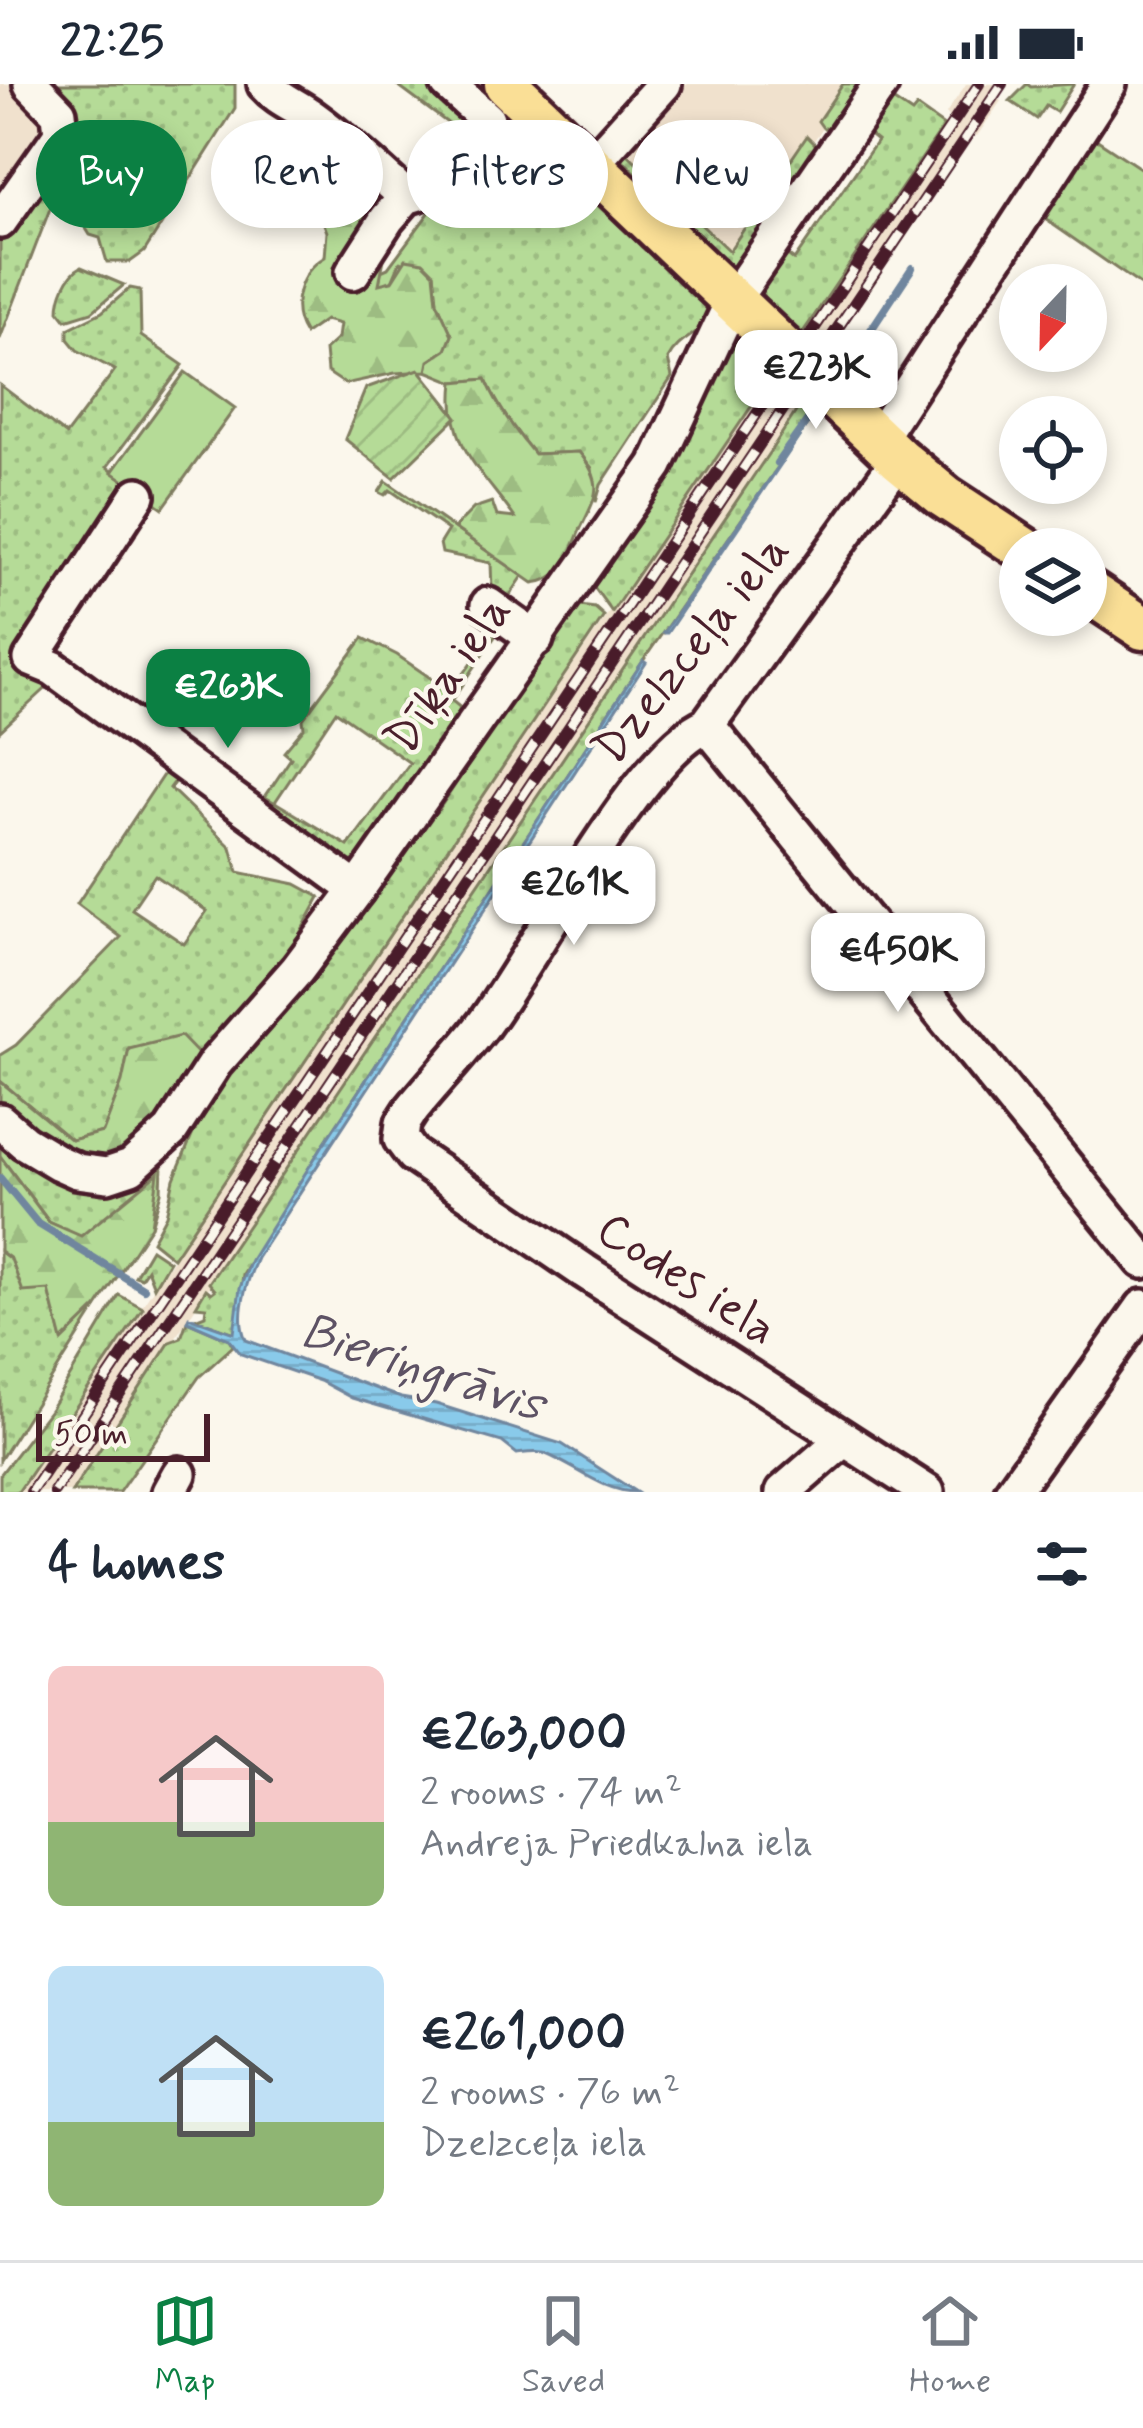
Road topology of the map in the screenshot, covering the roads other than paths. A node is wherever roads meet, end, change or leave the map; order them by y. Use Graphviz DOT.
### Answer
graph roads {
  1 [pos="31,84"];
  2 [pos="265,84"];
  3 [pos="448,84"];
  4 [pos="506,84"];
  5 [pos="664,84"];
  6 [pos="881,84"];
  7 [pos="1109,84"];
  8 [pos="544,120"];
  9 [pos="608,146"];
  10 [pos="608,181"];
  11 [pos="406,197"];
  12 [pos="0,221"];
  13 [pos="353,272"];
  14 [pos="733,300"];
  15 [pos="888,449"];
  16 [pos="138,495"];
  17 [pos="999,532"];
  18 [pos="1107,604"];
  19 [pos="488,605"];
  20 [pos="1143,628"];
  21 [pos="536,639"];
  22 [pos="707,725"];
  23 [pos="357,890"];
  24 [pos="0,1121"];
  25 [pos="401,1139"];
  26 [pos="1143,1261"];
  27 [pos="1143,1307"];
  28 [pos="844,1439"];
  29 [pos="783,1492"];
  30 [pos="927,1492"];
  31 [pos="1012,1492"];
  1 -- 12 [label="street"];
  2 -- 11 [label="street"];
  3 -- 11 [label="street"];
  4 -- 8 [label="main road"];
  5 -- 9 [label="street"];
  6 -- 14 [label="street, Dīķa iela"];
  7 -- 15 [label="street, Dzelzceļa iela"];
  10 -- 14 [label="main road"];
  11 -- 13 [label="street"];
  14 -- 15 [label="main road"];
  14 -- 21 [label="street, Dīķa iela"];
  15 -- 17 [label="main road"];
  15 -- 22 [label="street, Dzelzceļa iela"];
  16 -- 23 [label="street"];
  18 -- 20 [label="main road"];
  19 -- 21 [label="street"];
  21 -- 23 [label="street, Dīķa iela"];
  22 -- 25 [label="street, Dzelzceļa iela"];
  22 -- 26 [label="street"];
  23 -- 24 [label="street, Dīķa iela"];
  25 -- 28 [label="street, Codes iela"];
  27 -- 31 [label="street"];
  28 -- 29 [label="street"];
  28 -- 30 [label="street, Codes iela"];
}
